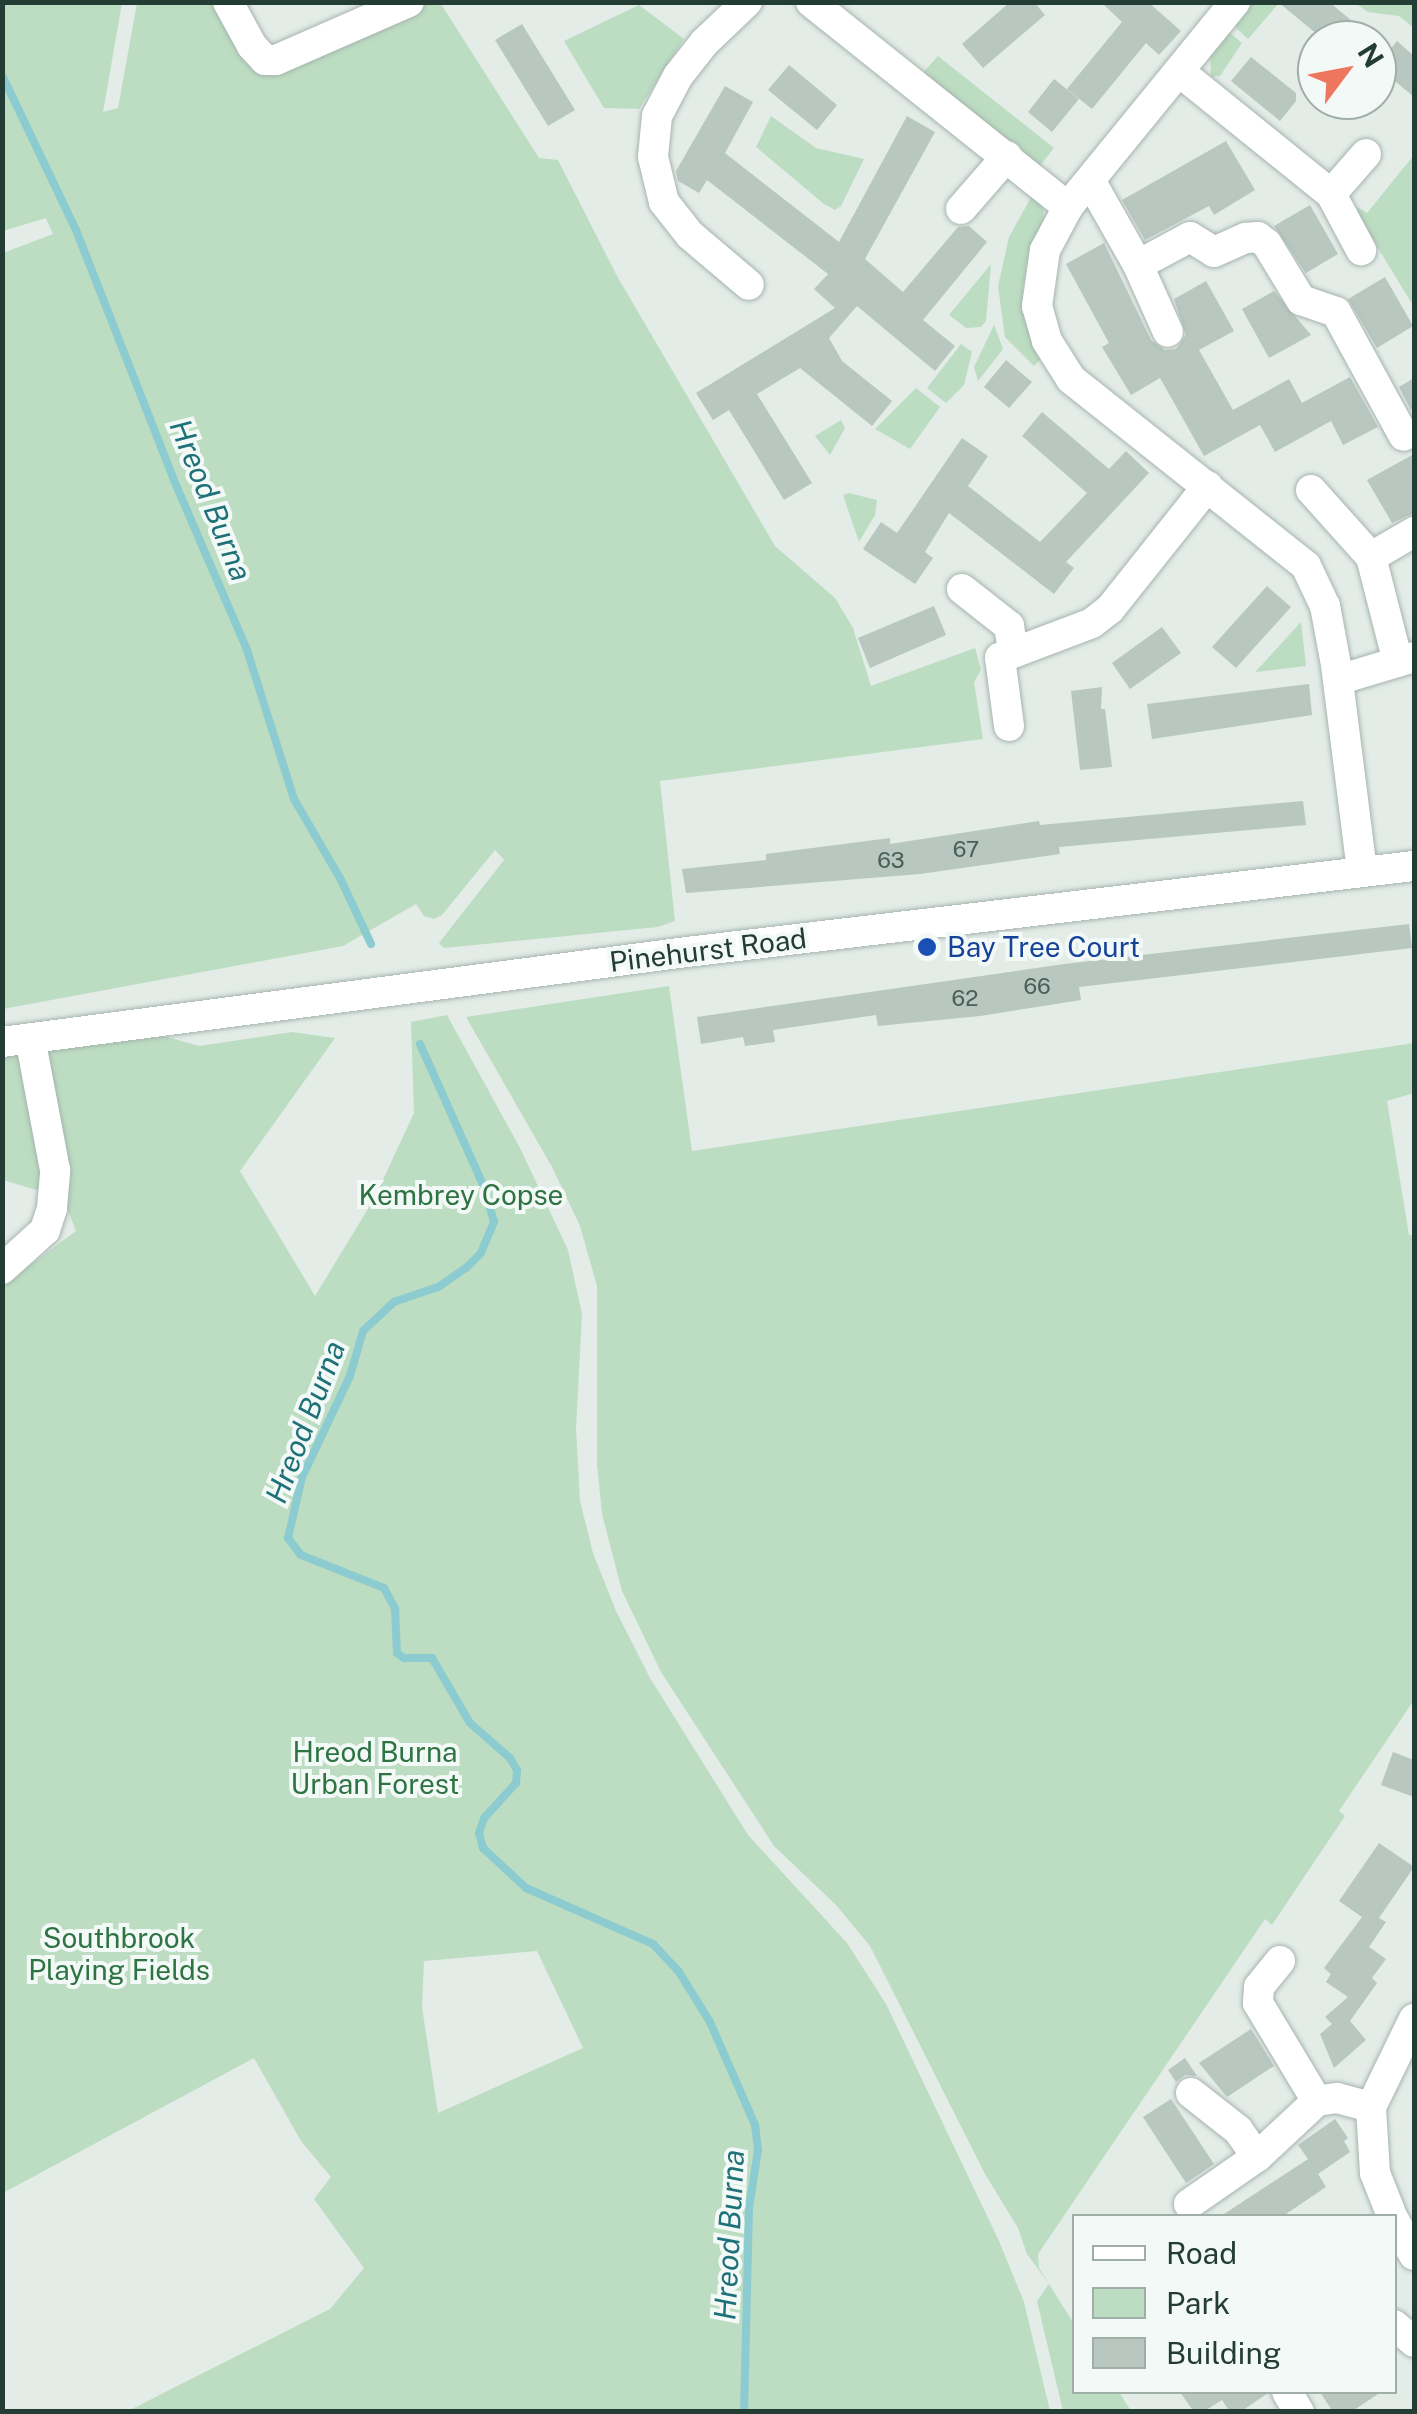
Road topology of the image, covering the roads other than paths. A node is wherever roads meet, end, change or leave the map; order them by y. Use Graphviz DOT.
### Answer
graph roads {
  1 [pos="228,2"];
  2 [pos="409,2"];
  3 [pos="746,2"];
  4 [pos="811,2"];
  5 [pos="1235,2"];
  6 [pos="1181,73"];
  7 [pos="1366,154"];
  8 [pos="1007,156"];
  9 [pos="1091,182"];
  10 [pos="1332,194"];
  11 [pos="1068,207"];
  12 [pos="961,209"];
  13 [pos="1361,250"];
  14 [pos="1138,266"];
  15 [pos="749,285"];
  16 [pos="1168,332"];
  17 [pos="1404,436"];
  18 [pos="1208,486"];
  19 [pos="1311,490"];
  20 [pos="1414,532"];
  21 [pos="1370,557"];
  22 [pos="962,589"];
  23 [pos="1006,655"];
  24 [pos="1406,659"];
  25 [pos="1338,680"];
  26 [pos="1009,726"];
  27 [pos="1414,866"];
  28 [pos="1362,871"];
  29 [pos="16,1040"];
  30 [pos="2,1269"];
  31 [pos="1280,1961"];
  32 [pos="1414,2019"];
  33 [pos="1191,2093"];
  34 [pos="1316,2100"];
  35 [pos="1372,2107"];
  36 [pos="1257,2157"];
  37 [pos="1189,2204"];
  38 [pos="1392,2214"];
  39 [pos="1397,2224"];
  40 [pos="1414,2255"];
  1 -- 2 [label="street"];
  3 -- 15 [label="street"];
  4 -- 8 [label="street"];
  5 -- 6 [label="street"];
  6 -- 9 [label="street"];
  6 -- 10 [label="street"];
  7 -- 10 [label="street"];
  8 -- 11 [label="street"];
  8 -- 12 [label="street"];
  9 -- 11 [label="street"];
  9 -- 14 [label="street"];
  10 -- 13 [label="street"];
  11 -- 18 [label="street"];
  14 -- 16 [label="street"];
  14 -- 17 [label="street"];
  18 -- 23 [label="street"];
  18 -- 25 [label="street"];
  19 -- 21 [label="street"];
  20 -- 21 [label="street"];
  21 -- 24 [label="street"];
  22 -- 23 [label="street"];
  23 -- 26 [label="street"];
  24 -- 25 [label="street"];
  25 -- 28 [label="street"];
  27 -- 28 [label="street, Pinehurst Road"];
  28 -- 29 [label="street, Pinehurst Road"];
  29 -- 30 [label="street"];
  31 -- 34 [label="street"];
  32 -- 35 [label="street"];
  33 -- 36 [label="street"];
  34 -- 35 [label="street"];
  34 -- 36 [label="street"];
  35 -- 38 [label="street"];
  36 -- 37 [label="street"];
  39 -- 40 [label="street"];
}
